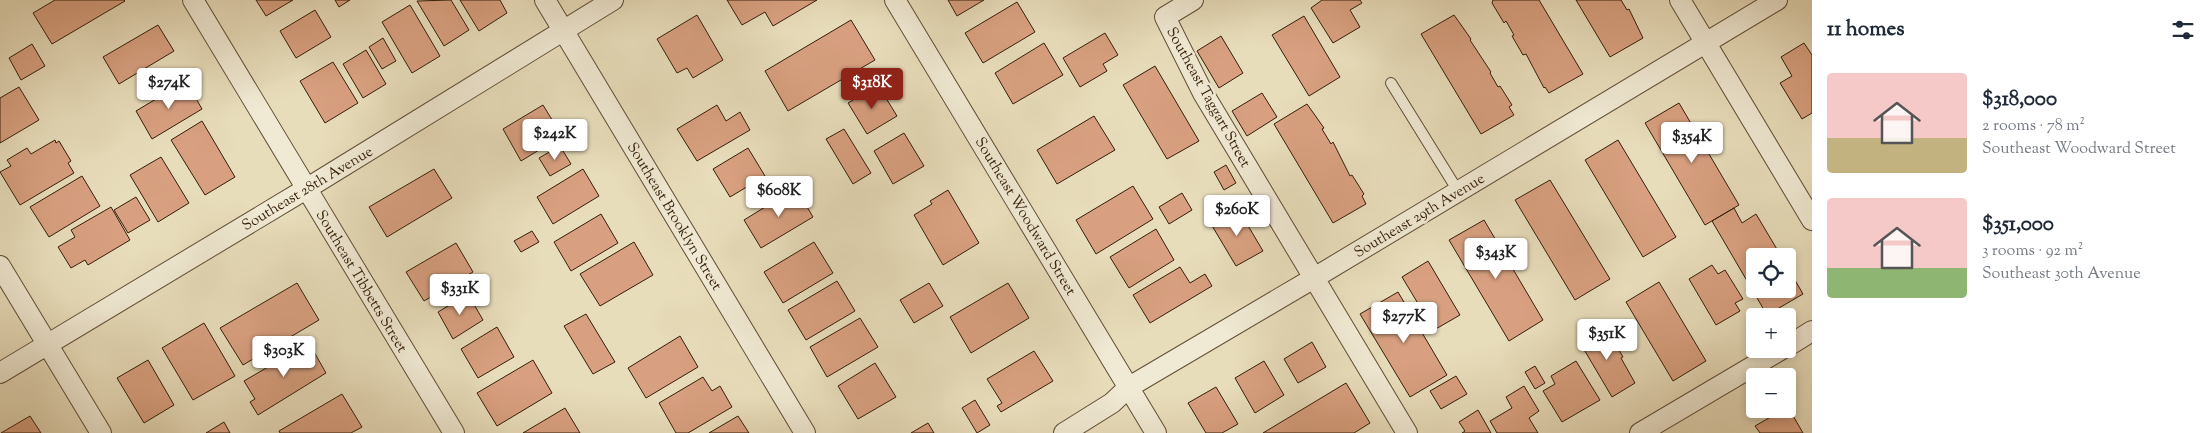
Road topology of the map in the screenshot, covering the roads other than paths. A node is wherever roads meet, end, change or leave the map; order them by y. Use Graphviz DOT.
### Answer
graph roads {
  1 [pos="193,0"];
  2 [pos="545,0"];
  3 [pos="614,0"];
  4 [pos="895,0"];
  5 [pos="1193,0"];
  6 [pos="1680,0"];
  7 [pos="1777,0"];
  8 [pos="563,30"];
  9 [pos="1706,42"];
  10 [pos="1391,83"];
  11 [pos="306,189"];
  12 [pos="1458,192"];
  13 [pos="1812,220"];
  14 [pos="0,266"];
  15 [pos="1314,278"];
  16 [pos="1812,331"];
  17 [pos="1796,341"];
  18 [pos="47,344"];
  19 [pos="1767,358"];
  20 [pos="0,373"];
  21 [pos="1128,387"];
  22 [pos="101,433"];
  23 [pos="454,433"];
  24 [pos="805,433"];
  25 [pos="1064,433"];
  26 [pos="1156,433"];
  27 [pos="1407,433"];
  28 [pos="1640,433"];
  1 -- 11 [label="street, Southeast Tibbetts Street"];
  2 -- 8 [label="street, Southeast Brooklyn Street"];
  3 -- 8 [label="street, Southeast 28th Avenue"];
  4 -- 21 [label="street, Southeast Woodward Street"];
  5 -- 15 [label="street, Southeast Taggart Street"];
  6 -- 9 [label="street"];
  7 -- 9 [label="street, Southeast 29th Avenue"];
  8 -- 11 [label="street, Southeast 28th Avenue"];
  8 -- 24 [label="street, Southeast Brooklyn Street"];
  9 -- 12 [label="street, Southeast 29th Avenue"];
  9 -- 13 [label="street"];
  10 -- 12 [label="lane"];
  11 -- 18 [label="street, Southeast 28th Avenue"];
  11 -- 23 [label="street, Southeast Tibbetts Street"];
  12 -- 15 [label="street, Southeast 29th Avenue"];
  14 -- 18 [label="street"];
  15 -- 21 [label="street, Southeast 29th Avenue"];
  15 -- 27 [label="street, Southeast Taggart Street"];
  16 -- 17 [label="street"];
  18 -- 20 [label="street, Southeast 28th Avenue"];
  18 -- 22 [label="street"];
  19 -- 28 [label="street"];
  21 -- 25 [label="street, Southeast 29th Avenue"];
  21 -- 26 [label="street, Southeast Woodward Street"];
}
